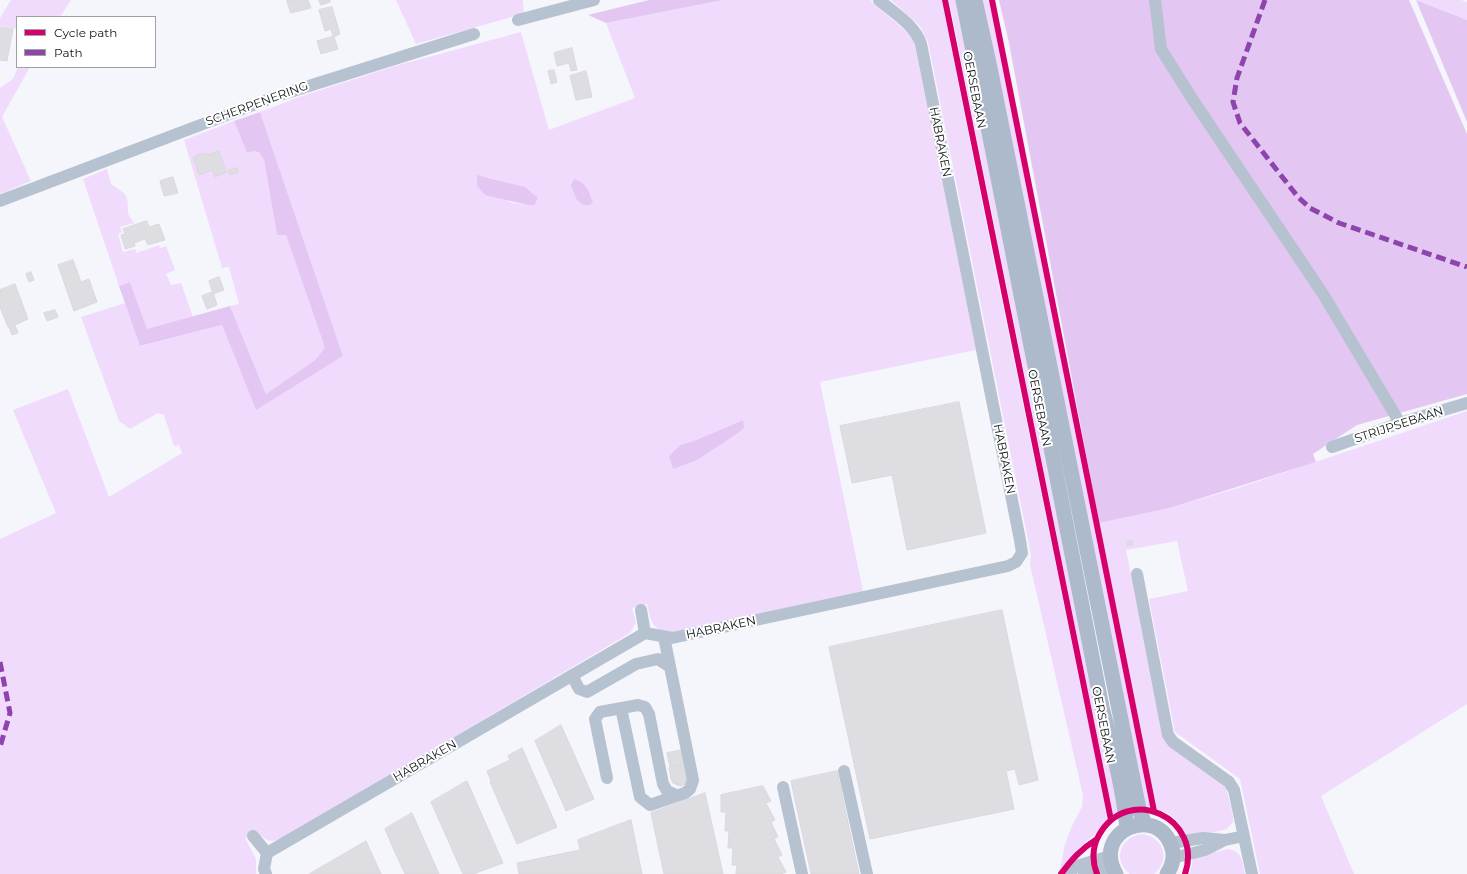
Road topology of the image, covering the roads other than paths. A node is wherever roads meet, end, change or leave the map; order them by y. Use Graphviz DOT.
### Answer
graph roads {
  1 [pos="594,0"];
  2 [pos="879,0"];
  3 [pos="962,0"];
  4 [pos="975,0"];
  5 [pos="1155,0"];
  6 [pos="518,20"];
  7 [pos="474,34"];
  8 [pos="0,201"];
  9 [pos="1467,403"];
  10 [pos="1400,423"];
  11 [pos="1332,447"];
  12 [pos="1137,574"];
  13 [pos="641,610"];
  14 [pos="645,633"];
  15 [pos="664,637"];
  16 [pos="670,668"];
  17 [pos="572,675"];
  18 [pos="621,708"];
  19 [pos="844,771"];
  20 [pos="607,778"];
  21 [pos="782,787"];
  22 [pos="676,795"];
  23 [pos="1145,824"];
  24 [pos="1127,828"];
  25 [pos="253,836"];
  26 [pos="1244,836"];
  27 [pos="1172,850"];
  28 [pos="266,854"];
  29 [pos="1113,866"];
  30 [pos="266,874"];
  31 [pos="802,874"];
  32 [pos="867,874"];
  33 [pos="1064,874"];
  34 [pos="1084,874"];
  35 [pos="1167,874"];
  36 [pos="1252,874"];
  1 -- 6 [label="street"];
  2 -- 15 [label="street, HABRAKEN"];
  3 -- 24 [label="main road, OERSEBAAN"];
  4 -- 23 [label="main road, OERSEBAAN"];
  5 -- 10 [label="street"];
  7 -- 8 [label="street, SCHERPENERING"];
  9 -- 10 [label="street, STRIJPSEBAAN"];
  10 -- 11 [label="street, STRIJPSEBAAN"];
  12 -- 26 [label="street"];
  13 -- 14 [label="street"];
  14 -- 15 [label="street, HABRAKEN"];
  14 -- 17 [label="street, HABRAKEN"];
  15 -- 16 [label="street"];
  16 -- 17 [label="street"];
  16 -- 22 [label="street"];
  17 -- 28 [label="street, HABRAKEN"];
  18 -- 20 [label="street"];
  18 -- 22 [label="street"];
  18 -- 22 [label="street"];
  19 -- 32 [label="street"];
  21 -- 31 [label="street"];
  23 -- 24 [label="main road"];
  23 -- 27 [label="main road"];
  24 -- 29 [label="main road"];
  25 -- 28 [label="street"];
  26 -- 27 [label="street"];
  26 -- 36 [label="street"];
  27 -- 35 [label="main road"];
  28 -- 30 [label="street"];
  29 -- 33 [label="street"];
  29 -- 34 [label="street"];
}
